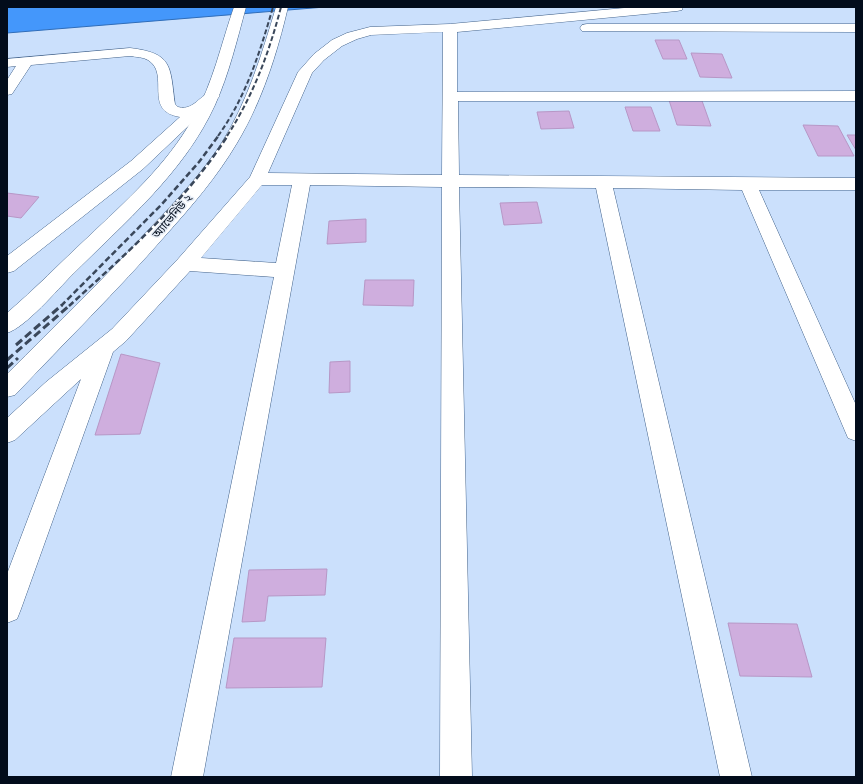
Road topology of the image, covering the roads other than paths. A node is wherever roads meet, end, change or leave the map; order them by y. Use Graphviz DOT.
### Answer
graph roads {
  1 [pos="240,7"];
  2 [pos="282,7"];
  3 [pos="677,7"];
  4 [pos="450,28"];
  5 [pos="856,28"];
  6 [pos="27,61"];
  7 [pos="7,63"];
  8 [pos="7,91"];
  9 [pos="212,96"];
  10 [pos="856,96"];
  11 [pos="450,97"];
  12 [pos="196,110"];
  13 [pos="258,179"];
  14 [pos="302,180"];
  15 [pos="450,181"];
  16 [pos="603,183"];
  17 [pos="748,184"];
  18 [pos="856,184"];
  19 [pos="185,264"];
  20 [pos="7,266"];
  21 [pos="284,271"];
  22 [pos="7,325"];
  23 [pos="103,350"];
  24 [pos="7,388"];
  25 [pos="856,431"];
  26 [pos="7,433"];
  27 [pos="7,609"];
  28 [pos="187,777"];
  29 [pos="456,777"];
  30 [pos="736,777"];
  1 -- 9 [label="street"];
  2 -- 24 [label="street, অ্যাভেনিউ ২"];
  3 -- 4 [label="street"];
  4 -- 5 [label="street"];
  4 -- 11 [label="street"];
  4 -- 13 [label="street"];
  6 -- 7 [label="street"];
  6 -- 8 [label="street"];
  6 -- 12 [label="street"];
  9 -- 12 [label="street"];
  9 -- 22 [label="street"];
  10 -- 11 [label="street"];
  11 -- 15 [label="street"];
  12 -- 20 [label="street"];
  13 -- 14 [label="street"];
  13 -- 19 [label="street"];
  14 -- 15 [label="street"];
  14 -- 21 [label="street"];
  15 -- 16 [label="street"];
  15 -- 29 [label="street"];
  16 -- 17 [label="street"];
  16 -- 30 [label="street"];
  17 -- 18 [label="street"];
  17 -- 25 [label="street"];
  19 -- 21 [label="street"];
  19 -- 23 [label="street"];
  21 -- 28 [label="street"];
  23 -- 26 [label="street"];
  23 -- 27 [label="street"];
}
